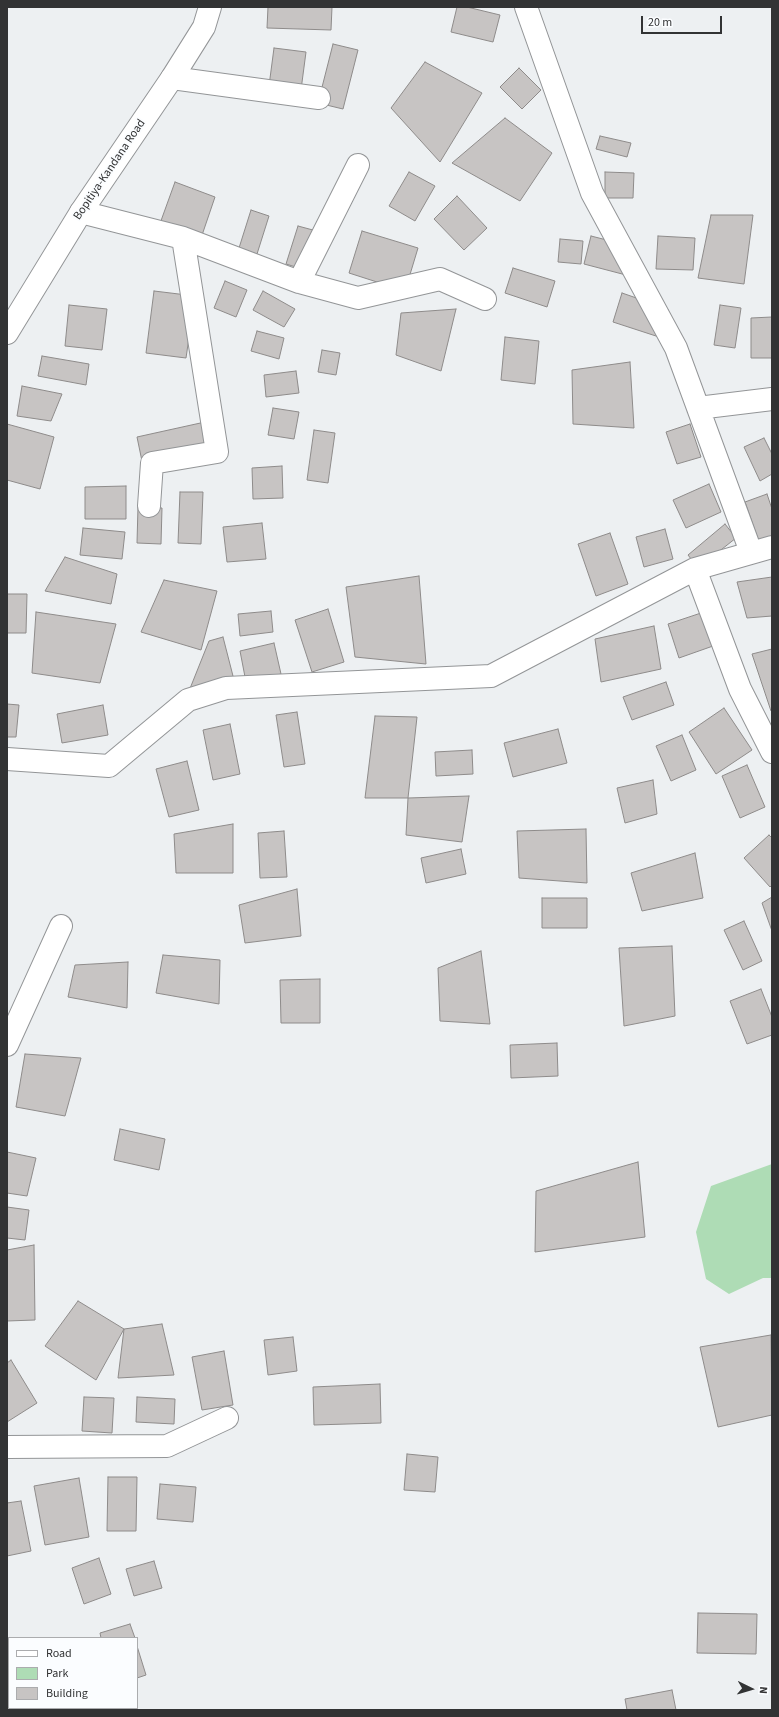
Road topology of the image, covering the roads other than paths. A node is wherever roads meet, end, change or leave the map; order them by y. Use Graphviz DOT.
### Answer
graph roads {
  1 [pos="210,7"];
  2 [pos="526,7"];
  3 [pos="172,78"];
  4 [pos="319,98"];
  5 [pos="358,165"];
  6 [pos="81,212"];
  7 [pos="183,238"];
  8 [pos="299,282"];
  9 [pos="485,299"];
  10 [pos="7,333"];
  11 [pos="772,399"];
  12 [pos="698,408"];
  13 [pos="149,506"];
  14 [pos="772,547"];
  15 [pos="751,552"];
  16 [pos="695,569"];
  17 [pos="772,752"];
  18 [pos="7,759"];
  19 [pos="61,926"];
  20 [pos="7,1045"];
  21 [pos="227,1418"];
  22 [pos="7,1447"];
  1 -- 3 [label="street, Bopitiya-Kandana Road"];
  2 -- 12 [label="street"];
  3 -- 4 [label="street"];
  3 -- 6 [label="street, Bopitiya-Kandana Road"];
  5 -- 8 [label="street"];
  6 -- 7 [label="street"];
  6 -- 10 [label="street, Bopitiya-Kandana Road"];
  7 -- 8 [label="street"];
  7 -- 13 [label="street"];
  8 -- 9 [label="street"];
  11 -- 12 [label="street"];
  12 -- 15 [label="street"];
  14 -- 15 [label="street"];
  15 -- 16 [label="street"];
  16 -- 17 [label="street"];
  16 -- 18 [label="street"];
  19 -- 20 [label="street"];
  21 -- 22 [label="street"];
}
